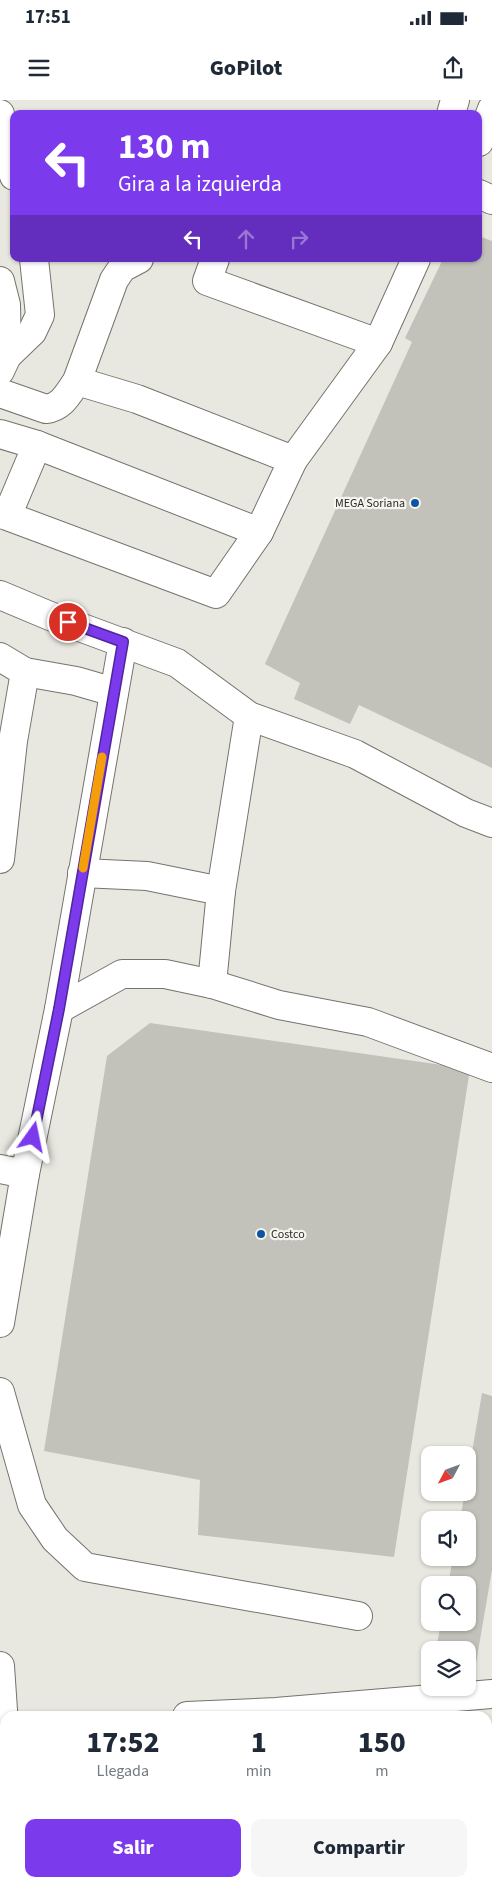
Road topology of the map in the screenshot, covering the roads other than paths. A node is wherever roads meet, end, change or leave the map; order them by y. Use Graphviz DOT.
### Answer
graph roads {
  1 [pos="492,110"];
  2 [pos="0,114"];
  3 [pos="482,135"];
  4 [pos="3,144"];
  5 [pos="10,164"];
  6 [pos="34,262"];
  7 [pos="133,262"];
  8 [pos="215,262"];
  9 [pos="413,262"];
  10 [pos="0,281"];
  11 [pos="378,343"];
  12 [pos="4,363"];
  13 [pos="76,381"];
  14 [pos="0,393"];
  15 [pos="0,434"];
  16 [pos="37,445"];
  17 [pos="294,460"];
  18 [pos="259,532"];
  19 [pos="0,595"];
  20 [pos="123,642"];
  21 [pos="0,657"];
  22 [pos="26,672"];
  23 [pos="114,692"];
  24 [pos="249,716"];
  25 [pos="492,823"];
  26 [pos="0,859"];
  27 [pos="82,873"];
  28 [pos="221,891"];
  29 [pos="212,984"];
  30 [pos="59,1009"];
  31 [pos="492,1068"];
  32 [pos="13,1171"];
  33 [pos="0,1323"];
  34 [pos="0,1392"];
  35 [pos="358,1616"];
  36 [pos="0,1666"];
  37 [pos="492,1694"];
  38 [pos="449,1707"];
  39 [pos="2,1711"];
  40 [pos="350,1711"];
  1 -- 3 [label="street"];
  2 -- 4 [label="street"];
  4 -- 5 [label="street"];
  6 -- 12 [label="street"];
  7 -- 13 [label="street"];
  8 -- 11 [label="street"];
  9 -- 11 [label="street"];
  10 -- 12 [label="street"];
  11 -- 17 [label="street"];
  13 -- 14 [label="street"];
  13 -- 17 [label="street"];
  15 -- 16 [label="street"];
  16 -- 18 [label="street"];
  16 -- 18 [label="street"];
  17 -- 18 [label="street"];
  19 -- 20 [label="street"];
  20 -- 23 [label="street"];
  20 -- 24 [label="street"];
  21 -- 22 [label="street"];
  22 -- 23 [label="street"];
  22 -- 26 [label="street"];
  23 -- 27 [label="street"];
  24 -- 25 [label="street"];
  24 -- 28 [label="street"];
  27 -- 28 [label="street"];
  27 -- 30 [label="street"];
  28 -- 29 [label="street"];
  29 -- 30 [label="street"];
  29 -- 31 [label="street"];
  30 -- 32 [label="street"];
  32 -- 33 [label="street"];
  34 -- 35 [label="street"];
  36 -- 39 [label="street"];
  37 -- 38 [label="street"];
  38 -- 40 [label="street"];
}
